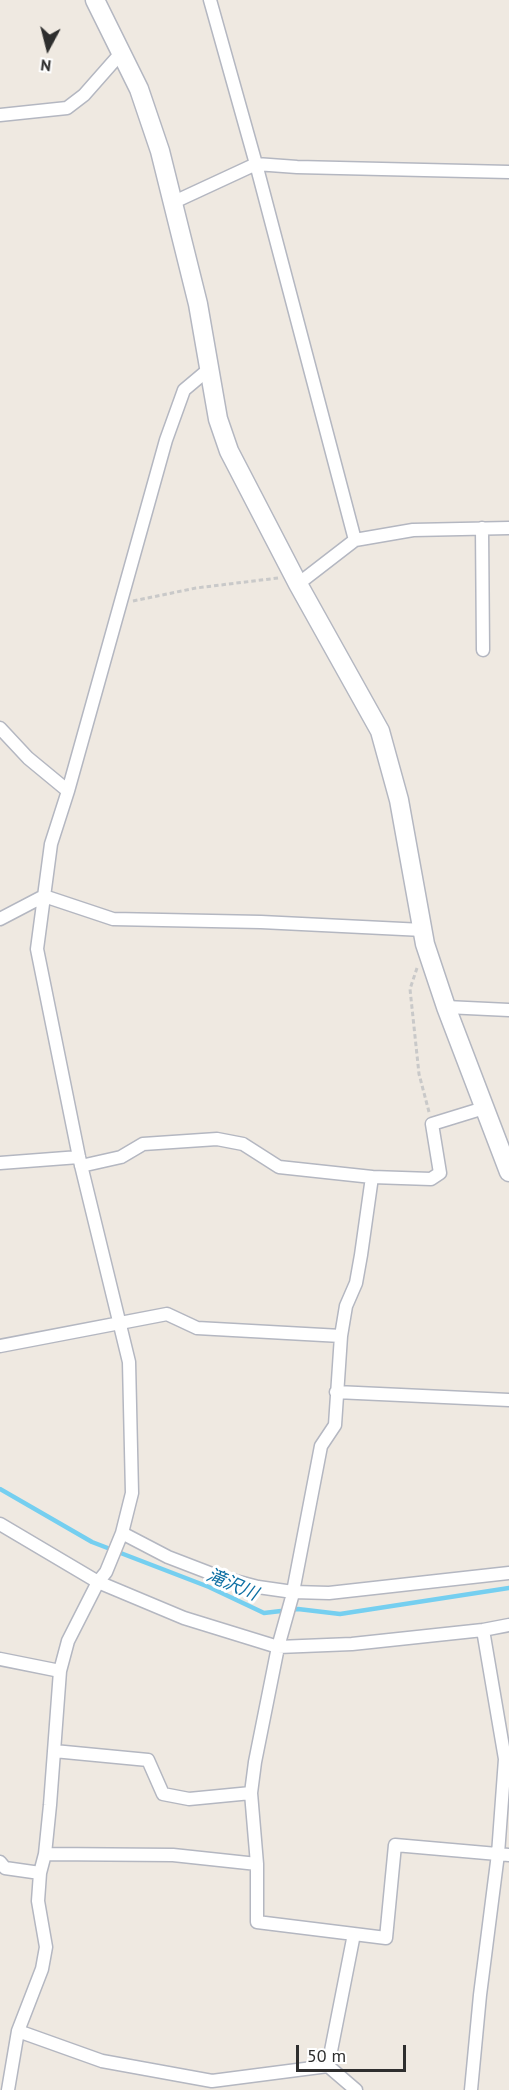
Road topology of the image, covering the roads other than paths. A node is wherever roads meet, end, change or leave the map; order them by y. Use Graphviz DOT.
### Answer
graph roads {
  1 [pos="95,0"];
  2 [pos="210,0"];
  3 [pos="121,53"];
  4 [pos="0,115"];
  5 [pos="256,164"];
  6 [pos="509,172"];
  7 [pos="174,202"];
  8 [pos="208,369"];
  9 [pos="482,528"];
  10 [pos="509,528"];
  11 [pos="355,540"];
  12 [pos="296,580"];
  13 [pos="483,650"];
  14 [pos="0,728"];
  15 [pos="68,791"];
  16 [pos="44,896"];
  17 [pos="0,919"];
  18 [pos="424,937"];
  19 [pos="446,1007"];
  20 [pos="509,1010"];
  21 [pos="484,1108"];
  22 [pos="80,1161"];
  23 [pos="0,1163"];
  24 [pos="509,1172"];
  25 [pos="372,1177"];
  26 [pos="119,1323"];
  27 [pos="340,1336"];
  28 [pos="0,1346"];
  29 [pos="336,1392"];
  30 [pos="509,1400"];
  31 [pos="0,1524"];
  32 [pos="120,1536"];
  33 [pos="509,1573"];
  34 [pos="102,1577"];
  35 [pos="292,1595"];
  36 [pos="509,1625"];
  37 [pos="483,1630"];
  38 [pos="278,1647"];
  39 [pos="0,1659"];
  40 [pos="60,1671"];
  41 [pos="54,1751"];
  42 [pos="251,1792"];
  43 [pos="45,1854"];
  44 [pos="503,1855"];
  45 [pos="0,1862"];
  46 [pos="257,1864"];
  47 [pos="40,1873"];
  48 [pos="354,1934"];
  49 [pos="18,2031"];
  50 [pos="328,2066"];
  51 [pos="8,2090"];
  52 [pos="356,2090"];
  53 [pos="471,2090"];
  1 -- 3 [label="street"];
  2 -- 5 [label="street"];
  3 -- 4 [label="street"];
  3 -- 7 [label="street"];
  5 -- 6 [label="street"];
  5 -- 7 [label="street"];
  5 -- 11 [label="street"];
  7 -- 8 [label="street"];
  8 -- 12 [label="street"];
  8 -- 15 [label="street"];
  9 -- 10 [label="street"];
  9 -- 11 [label="street"];
  9 -- 13 [label="street"];
  11 -- 12 [label="street"];
  12 -- 18 [label="street"];
  14 -- 15 [label="street"];
  15 -- 16 [label="street"];
  16 -- 17 [label="street"];
  16 -- 18 [label="street"];
  16 -- 22 [label="street"];
  18 -- 19 [label="street"];
  19 -- 20 [label="street"];
  19 -- 21 [label="street"];
  21 -- 24 [label="street"];
  21 -- 25 [label="street"];
  22 -- 23 [label="street"];
  22 -- 25 [label="street"];
  22 -- 26 [label="street"];
  25 -- 27 [label="street"];
  26 -- 27 [label="street"];
  26 -- 28 [label="street"];
  26 -- 32 [label="street"];
  27 -- 29 [label="street"];
  29 -- 30 [label="street"];
  29 -- 35 [label="street"];
  31 -- 34 [label="street"];
  32 -- 34 [label="street"];
  32 -- 35 [label="street"];
  33 -- 35 [label="street"];
  34 -- 38 [label="street"];
  34 -- 40 [label="street"];
  35 -- 38 [label="street"];
  36 -- 37 [label="street"];
  37 -- 38 [label="street"];
  37 -- 44 [label="street"];
  38 -- 42 [label="street"];
  39 -- 40 [label="street"];
  40 -- 41 [label="street"];
  41 -- 42 [label="street"];
  41 -- 43 [label="street"];
  42 -- 46 [label="street"];
  43 -- 46 [label="street"];
  43 -- 47 [label="street"];
  44 -- 48 [label="street"];
  44 -- 53 [label="street"];
  45 -- 47 [label="street"];
  46 -- 48 [label="street"];
  47 -- 49 [label="street"];
  48 -- 50 [label="street"];
  49 -- 50 [label="street"];
  49 -- 51 [label="street"];
  50 -- 52 [label="street"];
}
